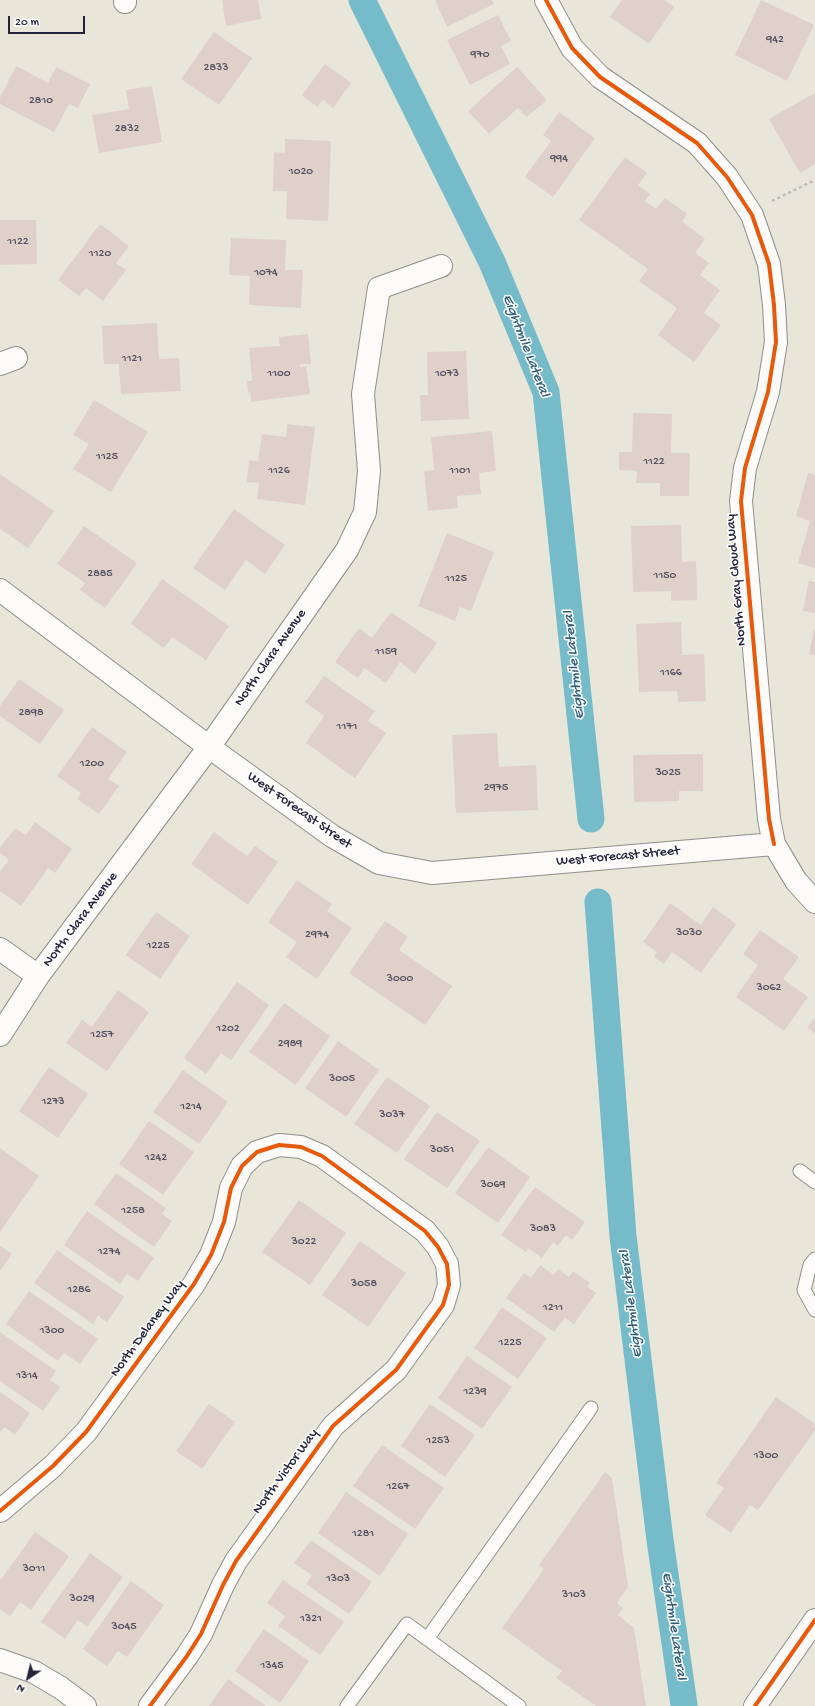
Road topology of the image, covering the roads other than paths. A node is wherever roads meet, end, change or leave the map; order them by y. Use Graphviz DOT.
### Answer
graph roads {
  1 [pos="546,0"];
  2 [pos="441,266"];
  3 [pos="0,590"];
  4 [pos="209,747"];
  5 [pos="774,844"];
  6 [pos="815,902"];
  7 [pos="0,949"];
  8 [pos="38,976"];
  9 [pos="0,1035"];
  10 [pos="279,1145"];
  11 [pos="800,1171"];
  12 [pos="815,1182"];
  13 [pos="815,1259"];
  14 [pos="815,1310"];
  15 [pos="591,1408"];
  16 [pos="0,1511"];
  17 [pos="815,1620"];
  18 [pos="427,1639"];
  19 [pos="0,1660"];
  20 [pos="85,1706"];
  21 [pos="150,1706"];
  22 [pos="347,1706"];
  23 [pos="519,1706"];
  24 [pos="755,1706"];
  1 -- 5 [label="street, North Gray Cloud Way"];
  2 -- 4 [label="street, North Clara Avenue"];
  3 -- 4 [label="street, West Forecast Street"];
  4 -- 5 [label="street, West Forecast Street"];
  4 -- 8 [label="street, North Clara Avenue"];
  5 -- 6 [label="street"];
  7 -- 8 [label="street"];
  8 -- 9 [label="street, North Clara Avenue"];
  10 -- 16 [label="street, North Delaney Way"];
  10 -- 21 [label="street, North Victor Way"];
  11 -- 12 [label="lane"];
  13 -- 14 [label="lane"];
  15 -- 18 [label="lane"];
  17 -- 24 [label="street"];
  18 -- 22 [label="lane"];
  18 -- 23 [label="lane"];
  19 -- 20 [label="street"];
}
